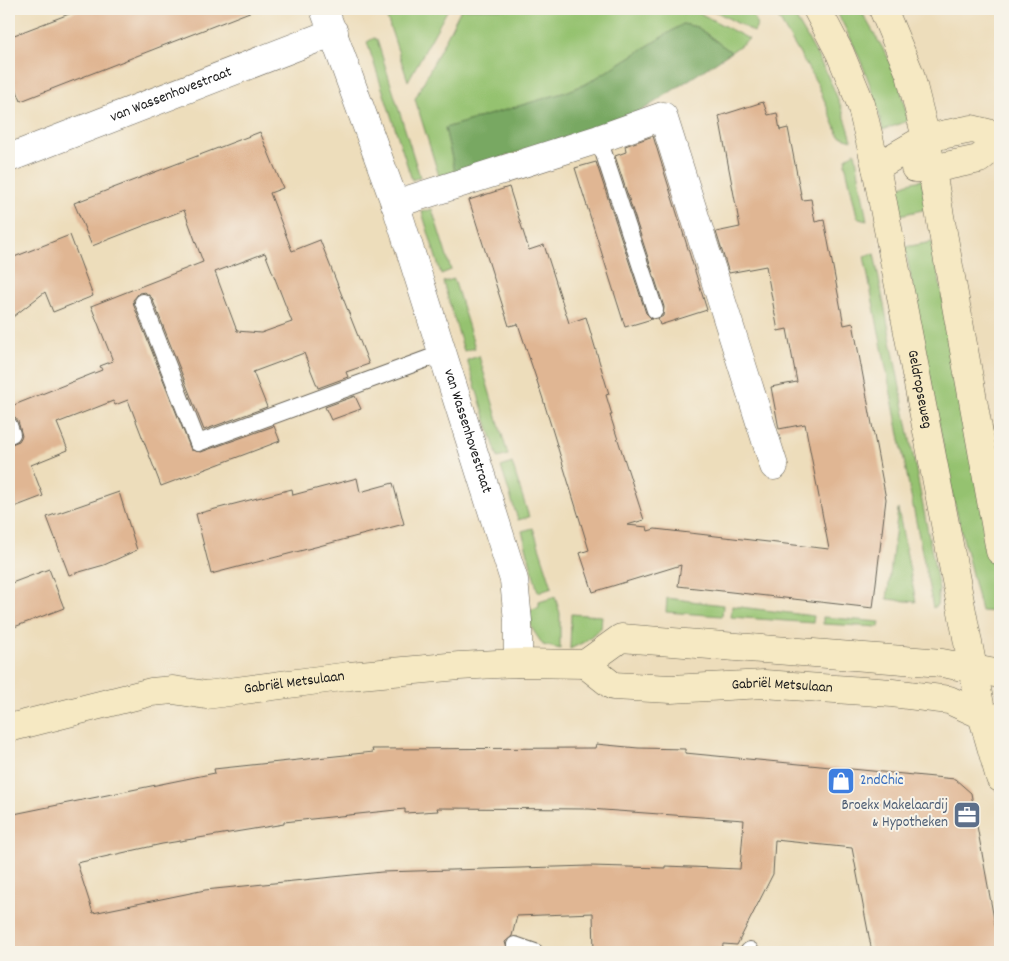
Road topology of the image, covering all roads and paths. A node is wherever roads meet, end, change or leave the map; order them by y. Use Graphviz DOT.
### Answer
graph roads {
  1 [pos="817,9"];
  2 [pos="883,9"];
  3 [pos="329,20"];
  4 [pos="1000,136"];
  5 [pos="926,138"];
  6 [pos="599,139"];
  7 [pos="1000,141"];
  8 [pos="9,158"];
  9 [pos="876,167"];
  10 [pos="932,168"];
  11 [pos="396,204"];
  12 [pos="143,302"];
  13 [pos="655,310"];
  14 [pos="442,353"];
  15 [pos="9,425"];
  16 [pos="9,435"];
  17 [pos="774,466"];
  18 [pos="1000,551"];
  19 [pos="518,663"];
  20 [pos="585,664"];
  21 [pos="987,672"];
  22 [pos="991,716"];
  23 [pos="9,728"];
  24 [pos="1000,778"];
  25 [pos="514,945"];
  26 [pos="535,952"];
  1 -- 9 [label="street, Geldropseweg"];
  2 -- 5 [label="street"];
  3 -- 8 [label="street, van Wassenhovestraat"];
  3 -- 11 [label="street, van Wassenhovestraat"];
  4 -- 5 [label="street"];
  5 -- 9 [label="street"];
  5 -- 10 [label="street"];
  6 -- 11 [label="street"];
  6 -- 13 [label="lane"];
  6 -- 17 [label="street"];
  7 -- 10 [label="street"];
  9 -- 10 [label="street"];
  9 -- 21 [label="street, Geldropseweg"];
  10 -- 18 [label="street"];
  11 -- 14 [label="street, van Wassenhovestraat"];
  12 -- 14 [label="lane"];
  14 -- 19 [label="street, van Wassenhovestraat"];
  15 -- 16 [label="lane"];
  19 -- 20 [label="street, Gabriël Metsulaan"];
  19 -- 23 [label="street, Gabriël Metsulaan"];
  20 -- 21 [label="street"];
  20 -- 22 [label="street, Gabriël Metsulaan"];
  21 -- 22 [label="street, Geldropseweg"];
  22 -- 24 [label="street, Geldropseweg"];
  25 -- 26 [label="lane"];
}
